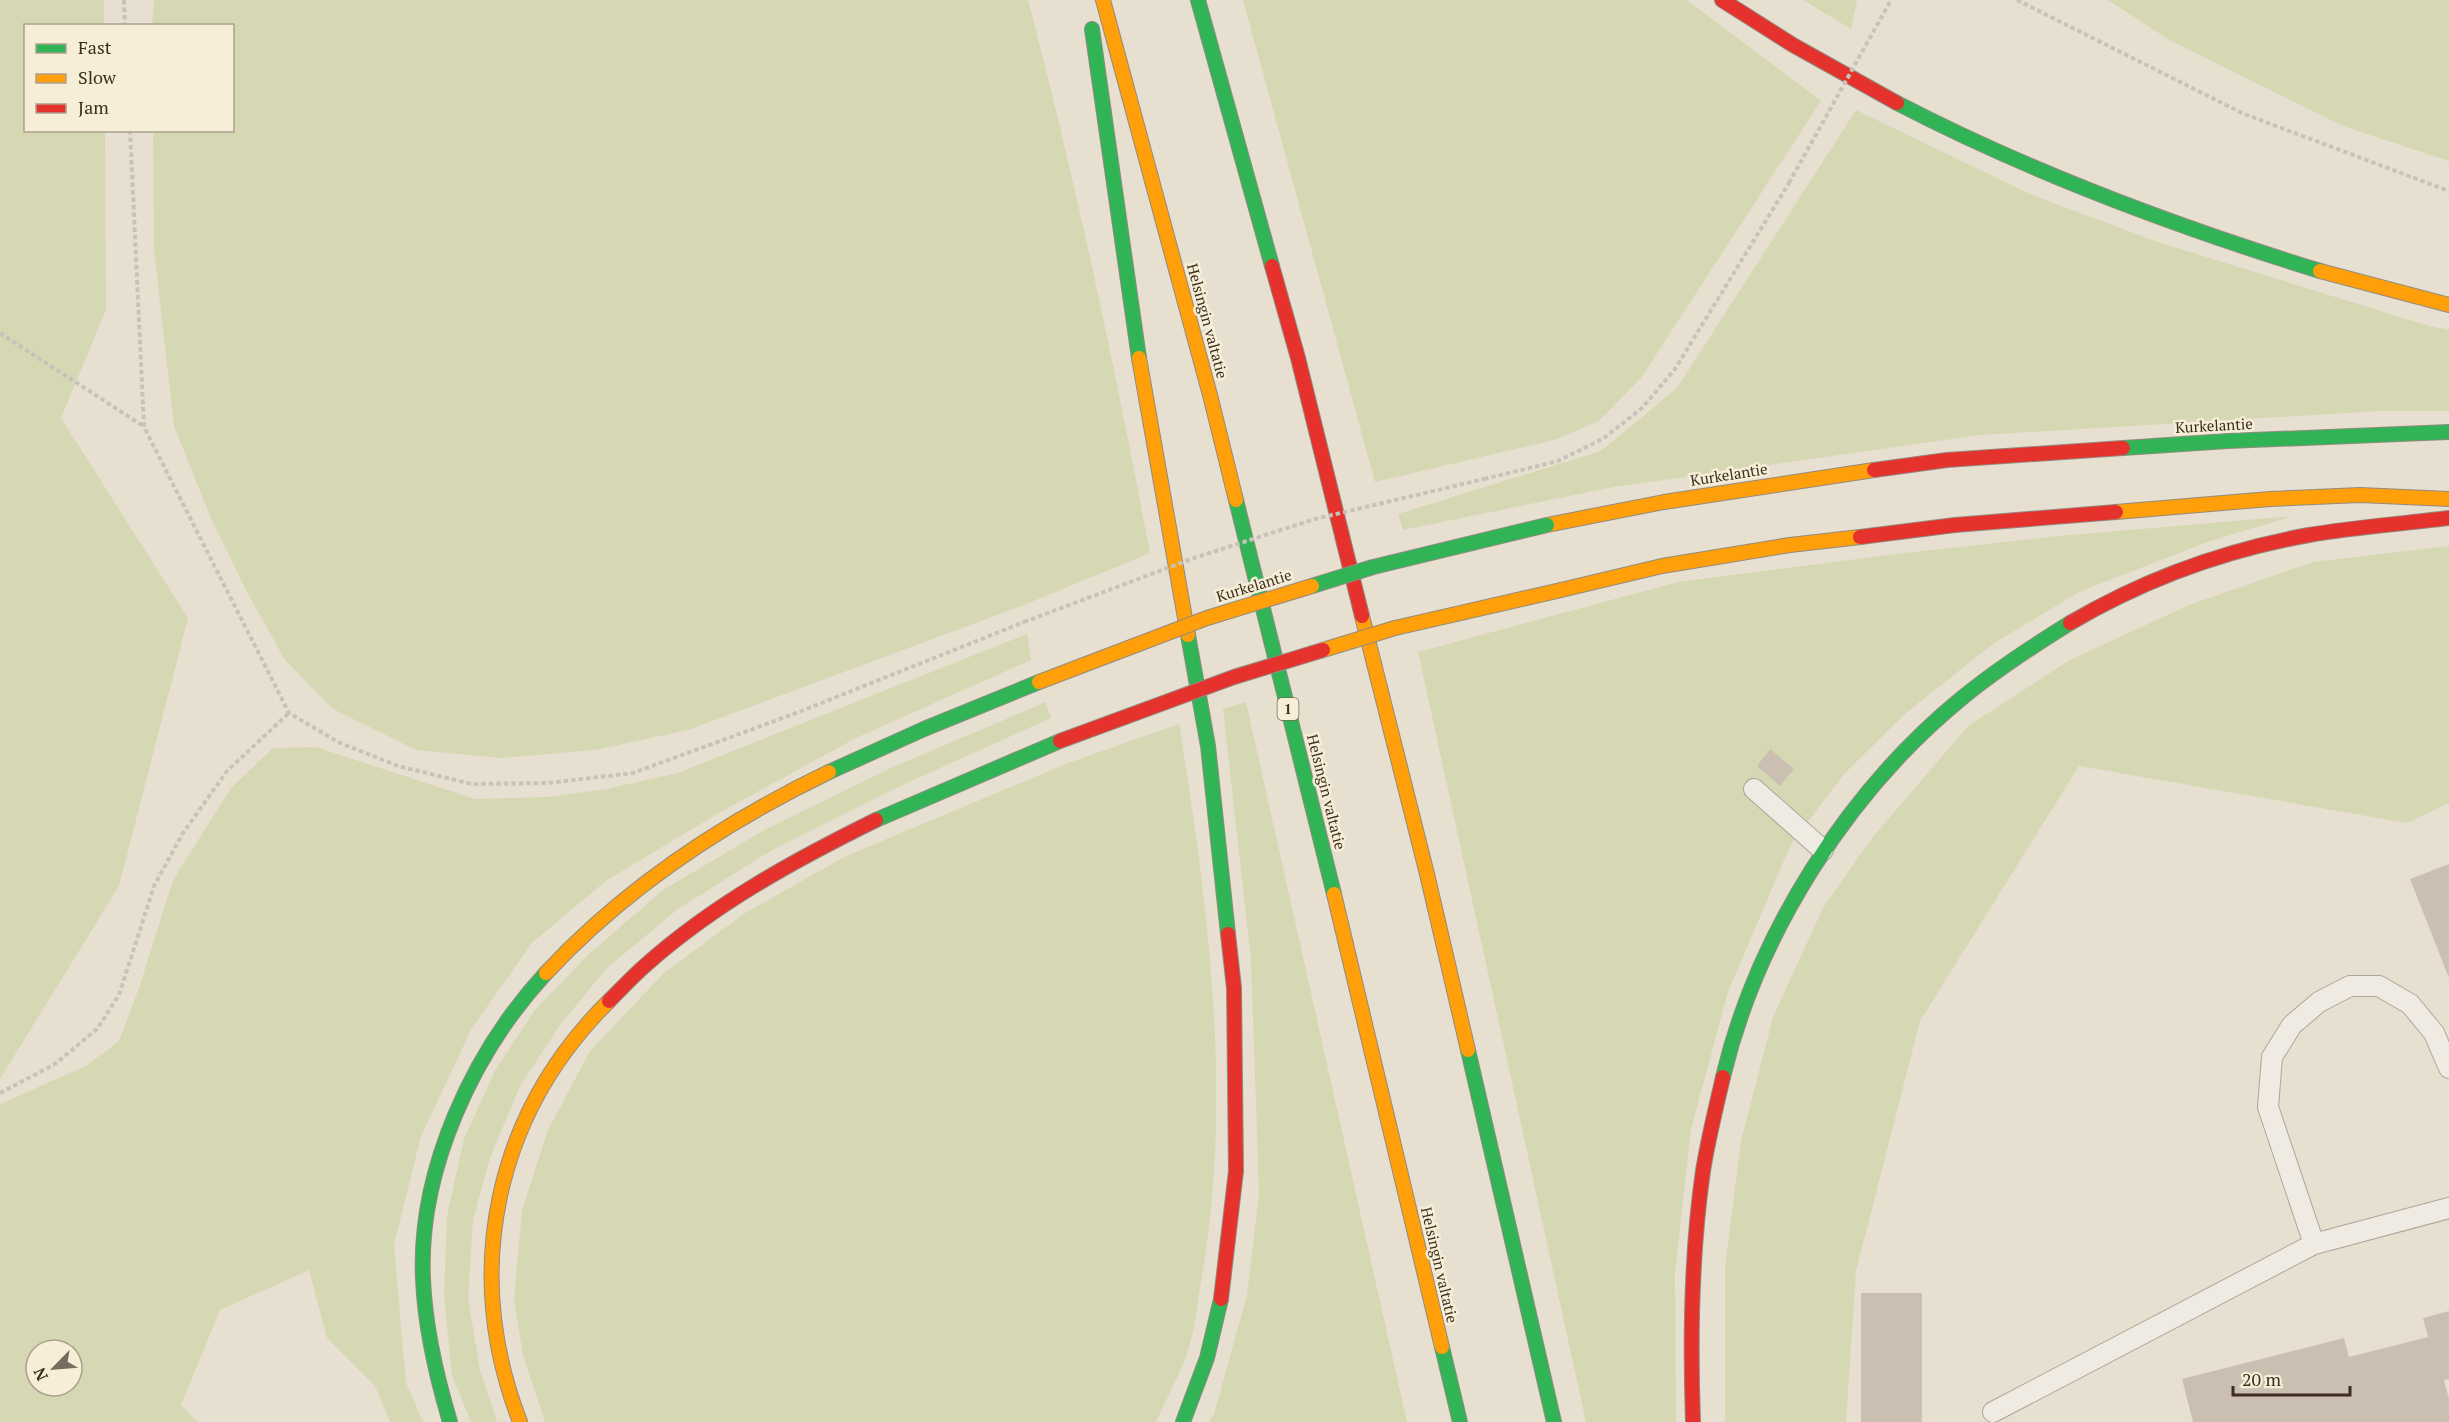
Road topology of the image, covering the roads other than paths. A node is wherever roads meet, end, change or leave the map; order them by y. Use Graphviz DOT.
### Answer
graph roads {
  1 [pos="1103,0"];
  2 [pos="1198,0"];
  3 [pos="1722,0"];
  4 [pos="1090,12"];
  5 [pos="2449,305"];
  6 [pos="2449,432"];
  7 [pos="2449,499"];
  8 [pos="2449,518"];
  9 [pos="1754,789"];
  10 [pos="1823,850"];
  11 [pos="2449,1068"];
  12 [pos="2449,1208"];
  13 [pos="2314,1244"];
  14 [pos="1993,1412"];
  15 [pos="450,1422"];
  16 [pos="520,1422"];
  17 [pos="1183,1422"];
  18 [pos="1460,1422"];
  19 [pos="1554,1422"];
  20 [pos="1693,1422"];
  1 -- 18 [label="highway, Helsingin valtatie / 1"];
  2 -- 19 [label="highway"];
  3 -- 5 [label="highway"];
  4 -- 17 [label="highway"];
  6 -- 15 [label="highway, Kurkelantie, bridge"];
  7 -- 16 [label="highway, bridge"];
  8 -- 10 [label="highway"];
  9 -- 10 [label="lane"];
  10 -- 20 [label="highway"];
  11 -- 13 [label="lane"];
  12 -- 13 [label="lane"];
  13 -- 14 [label="lane"];
}
